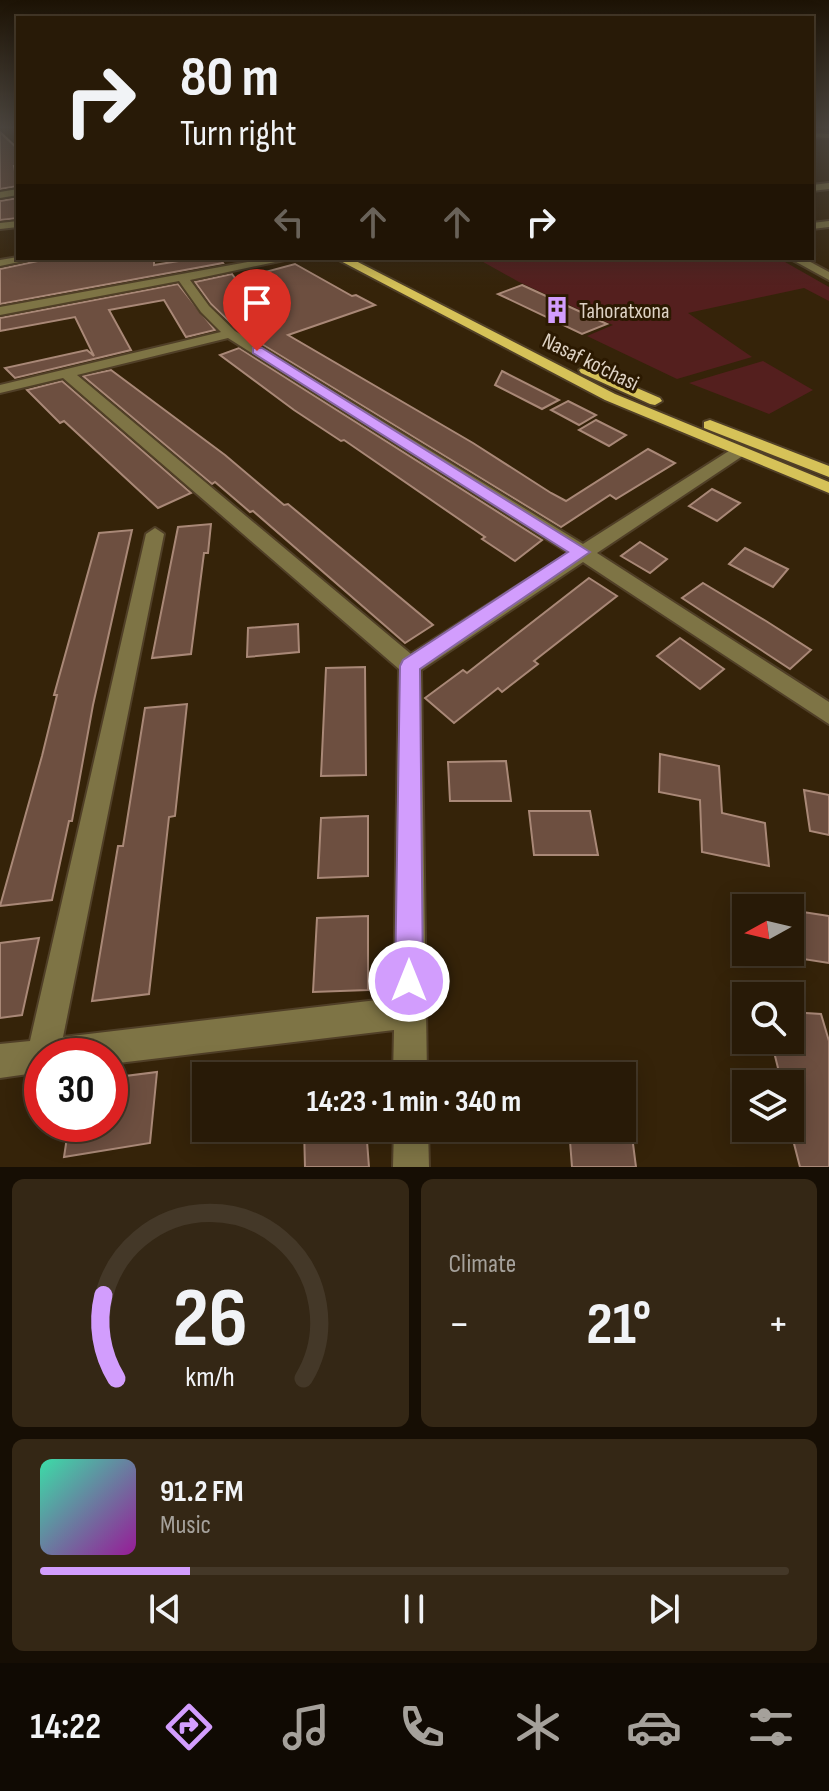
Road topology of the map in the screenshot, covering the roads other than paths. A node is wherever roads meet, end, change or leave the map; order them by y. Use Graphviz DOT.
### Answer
graph roads {
  1 [pos="277,260"];
  2 [pos="345,260"];
  3 [pos="372,260"];
  4 [pos="799,260"];
  5 [pos="182,277"];
  6 [pos="829,277"];
  7 [pos="0,311"];
  8 [pos="230,334"];
  9 [pos="68,375"];
  10 [pos="0,389"];
  11 [pos="738,452"];
  12 [pos="829,472"];
  13 [pos="829,488"];
  14 [pos="155,534"];
  15 [pos="581,552"];
  16 [pos="410,666"];
  17 [pos="829,714"];
  18 [pos="409,1012"];
  19 [pos="47,1038"];
  20 [pos="128,1046"];
  21 [pos="24,1058"];
  22 [pos="0,1061"];
  23 [pos="410,1062"];
  24 [pos="411,1142"];
  25 [pos="411,1167"];
  1 -- 5 [label="street"];
  2 -- 11 [label="main road, Nasaf ko‘chasi"];
  3 -- 12 [label="main road, Nasaf ko‘chasi"];
  4 -- 6 [label="street"];
  5 -- 7 [label="street"];
  5 -- 8 [label="street"];
  8 -- 9 [label="street"];
  8 -- 15 [label="street"];
  9 -- 10 [label="street"];
  9 -- 16 [label="street"];
  11 -- 13 [label="main road, Nasaf ko‘chasi"];
  11 -- 15 [label="street"];
  14 -- 19 [label="street"];
  15 -- 16 [label="street"];
  15 -- 17 [label="street"];
  16 -- 18 [label="street"];
  18 -- 20 [label="street"];
  18 -- 23 [label="street"];
  21 -- 22 [label="street"];
  24 -- 25 [label="street"];
}
